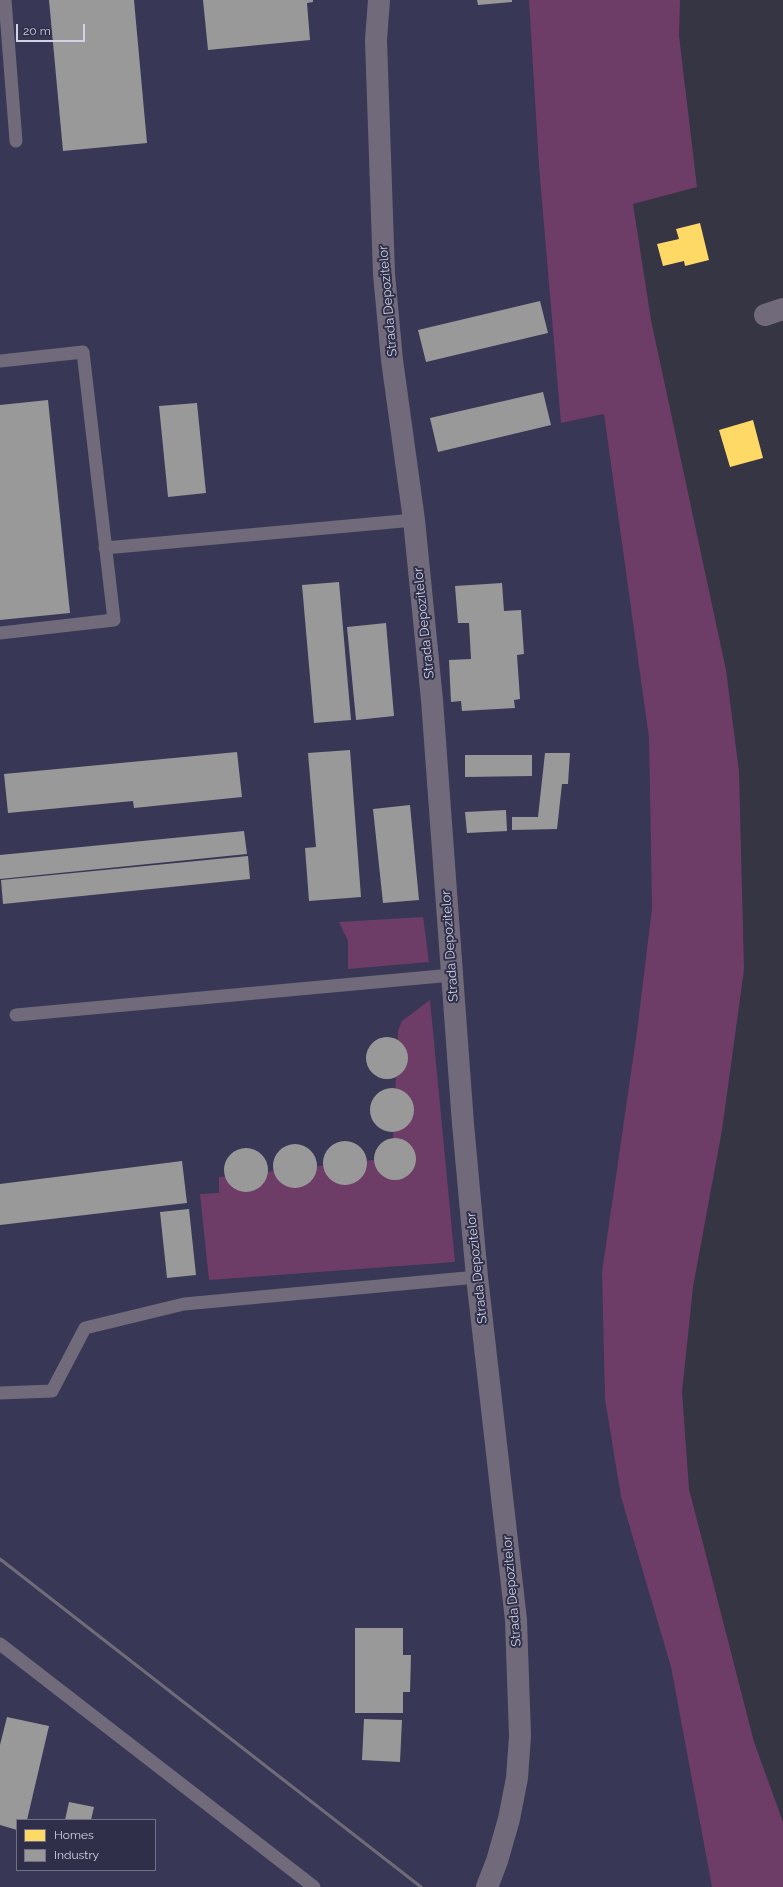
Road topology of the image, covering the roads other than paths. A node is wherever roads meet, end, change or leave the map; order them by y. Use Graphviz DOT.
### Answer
graph roads {
  1 [pos="5,0"];
  2 [pos="379,0"];
  3 [pos="16,141"];
  4 [pos="0,361"];
  5 [pos="414,520"];
  6 [pos="105,548"];
  7 [pos="0,633"];
  8 [pos="452,975"];
  9 [pos="16,1015"];
  10 [pos="477,1277"];
  11 [pos="0,1393"];
  12 [pos="0,1644"];
  13 [pos="314,1887"];
  14 [pos="487,1887"];
  1 -- 3 [label="lane"];
  2 -- 5 [label="street, Strada Depozitelor"];
  4 -- 6 [label="lane"];
  5 -- 6 [label="lane"];
  5 -- 8 [label="street, Strada Depozitelor"];
  6 -- 7 [label="lane"];
  8 -- 9 [label="lane"];
  8 -- 10 [label="street, Strada Depozitelor"];
  10 -- 11 [label="lane"];
  10 -- 14 [label="street, Strada Depozitelor"];
  12 -- 13 [label="lane"];
}
